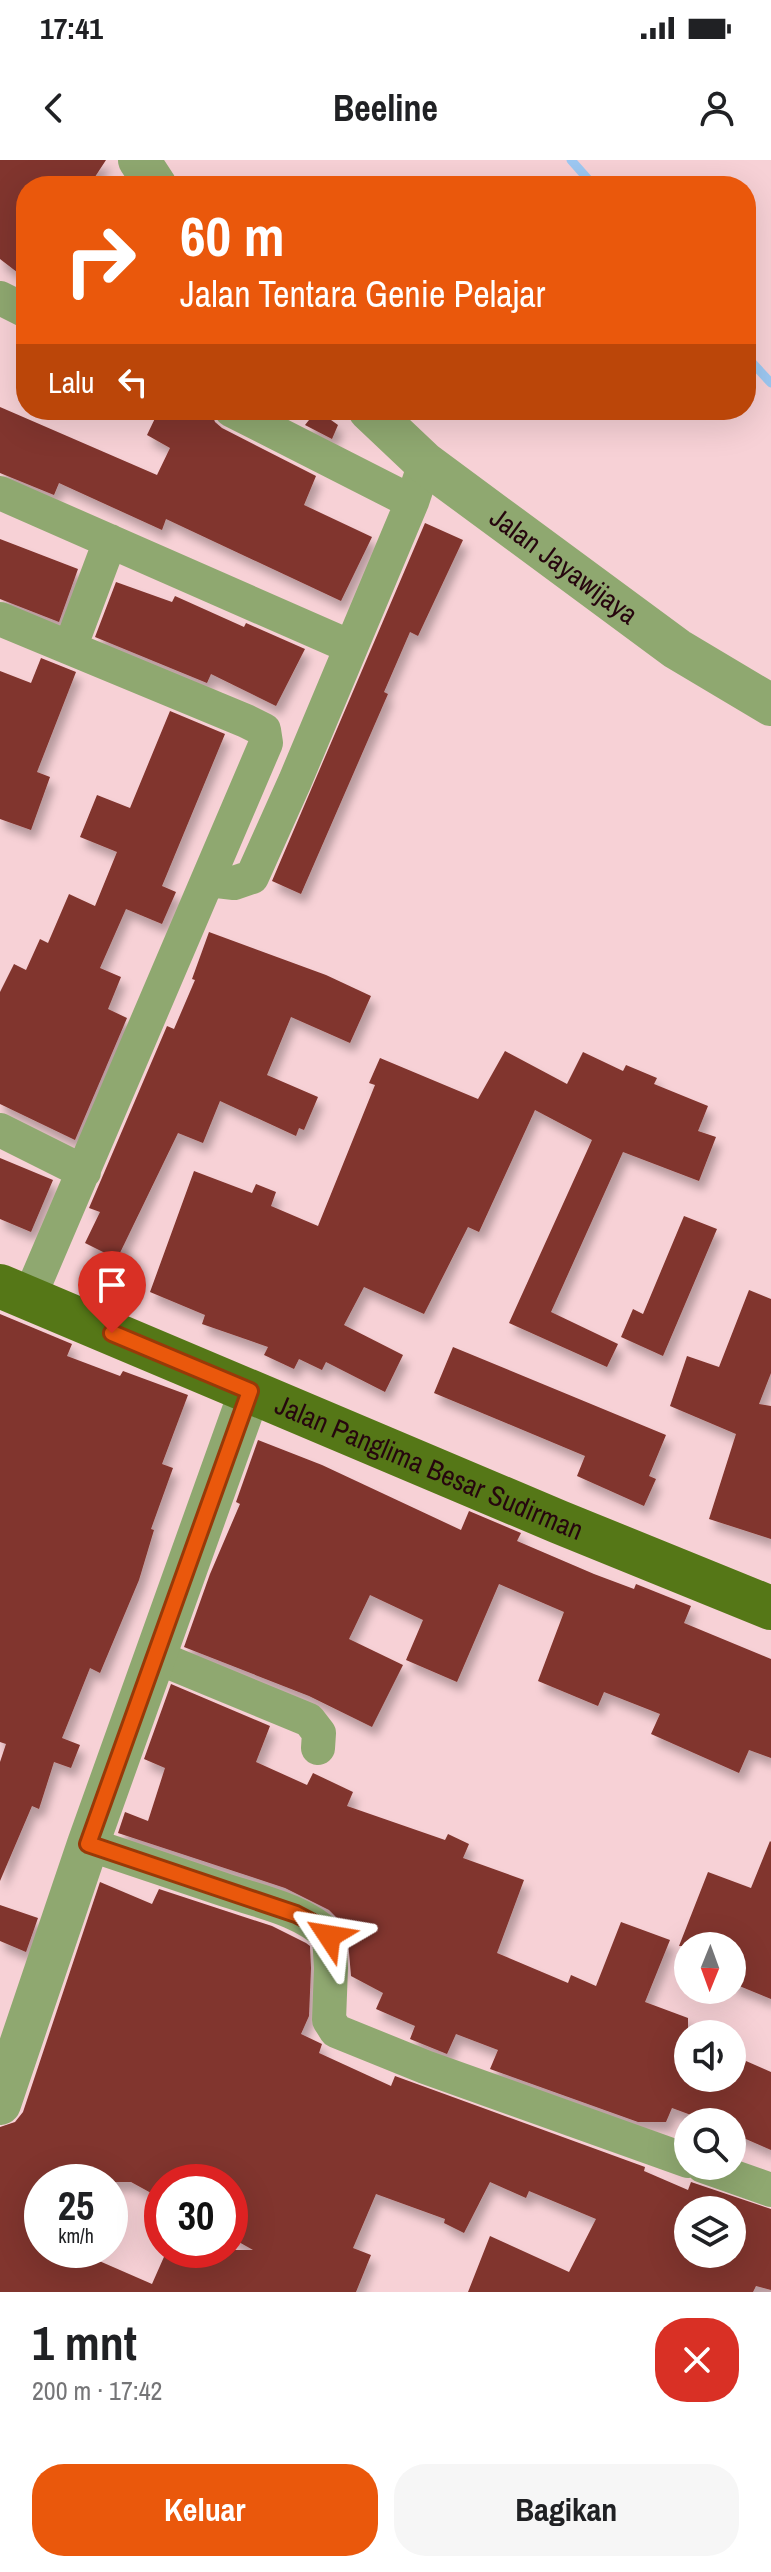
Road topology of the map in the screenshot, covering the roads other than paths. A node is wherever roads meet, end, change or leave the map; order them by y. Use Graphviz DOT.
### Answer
graph roads {
  1 [pos="251,420"];
  2 [pos="380,420"];
  3 [pos="425,463"];
  4 [pos="0,493"];
  5 [pos="412,502"];
  6 [pos="110,541"];
  7 [pos="0,619"];
  8 [pos="351,647"];
  9 [pos="70,648"];
  10 [pos="771,705"];
  11 [pos="209,880"];
  12 [pos="0,1130"];
  13 [pos="84,1172"];
  14 [pos="14,1292"];
  15 [pos="250,1391"];
  16 [pos="771,1608"];
  17 [pos="154,1656"];
  18 [pos="318,1748"];
  19 [pos="88,1844"];
  20 [pos="0,2104"];
  21 [pos="674,2156"];
  22 [pos="743,2180"];
  23 [pos="771,2190"];
  1 -- 5 [label="street"];
  2 -- 3 [label="street, Jalan Jayawijaya"];
  3 -- 5 [label="street"];
  3 -- 10 [label="street, Jalan Jayawijaya"];
  4 -- 6 [label="street"];
  5 -- 8 [label="street"];
  6 -- 8 [label="street"];
  6 -- 9 [label="street"];
  7 -- 9 [label="street"];
  8 -- 11 [label="street"];
  9 -- 11 [label="street"];
  11 -- 13 [label="street"];
  12 -- 13 [label="street"];
  13 -- 14 [label="street"];
  14 -- 15 [label="main road, Jalan Panglima Besar Sudirman"];
  15 -- 16 [label="main road, Jalan Panglima Besar Sudirman"];
  15 -- 17 [label="street"];
  17 -- 18 [label="street"];
  17 -- 19 [label="street"];
  19 -- 20 [label="street"];
  19 -- 21 [label="street"];
  22 -- 23 [label="street"];
}
